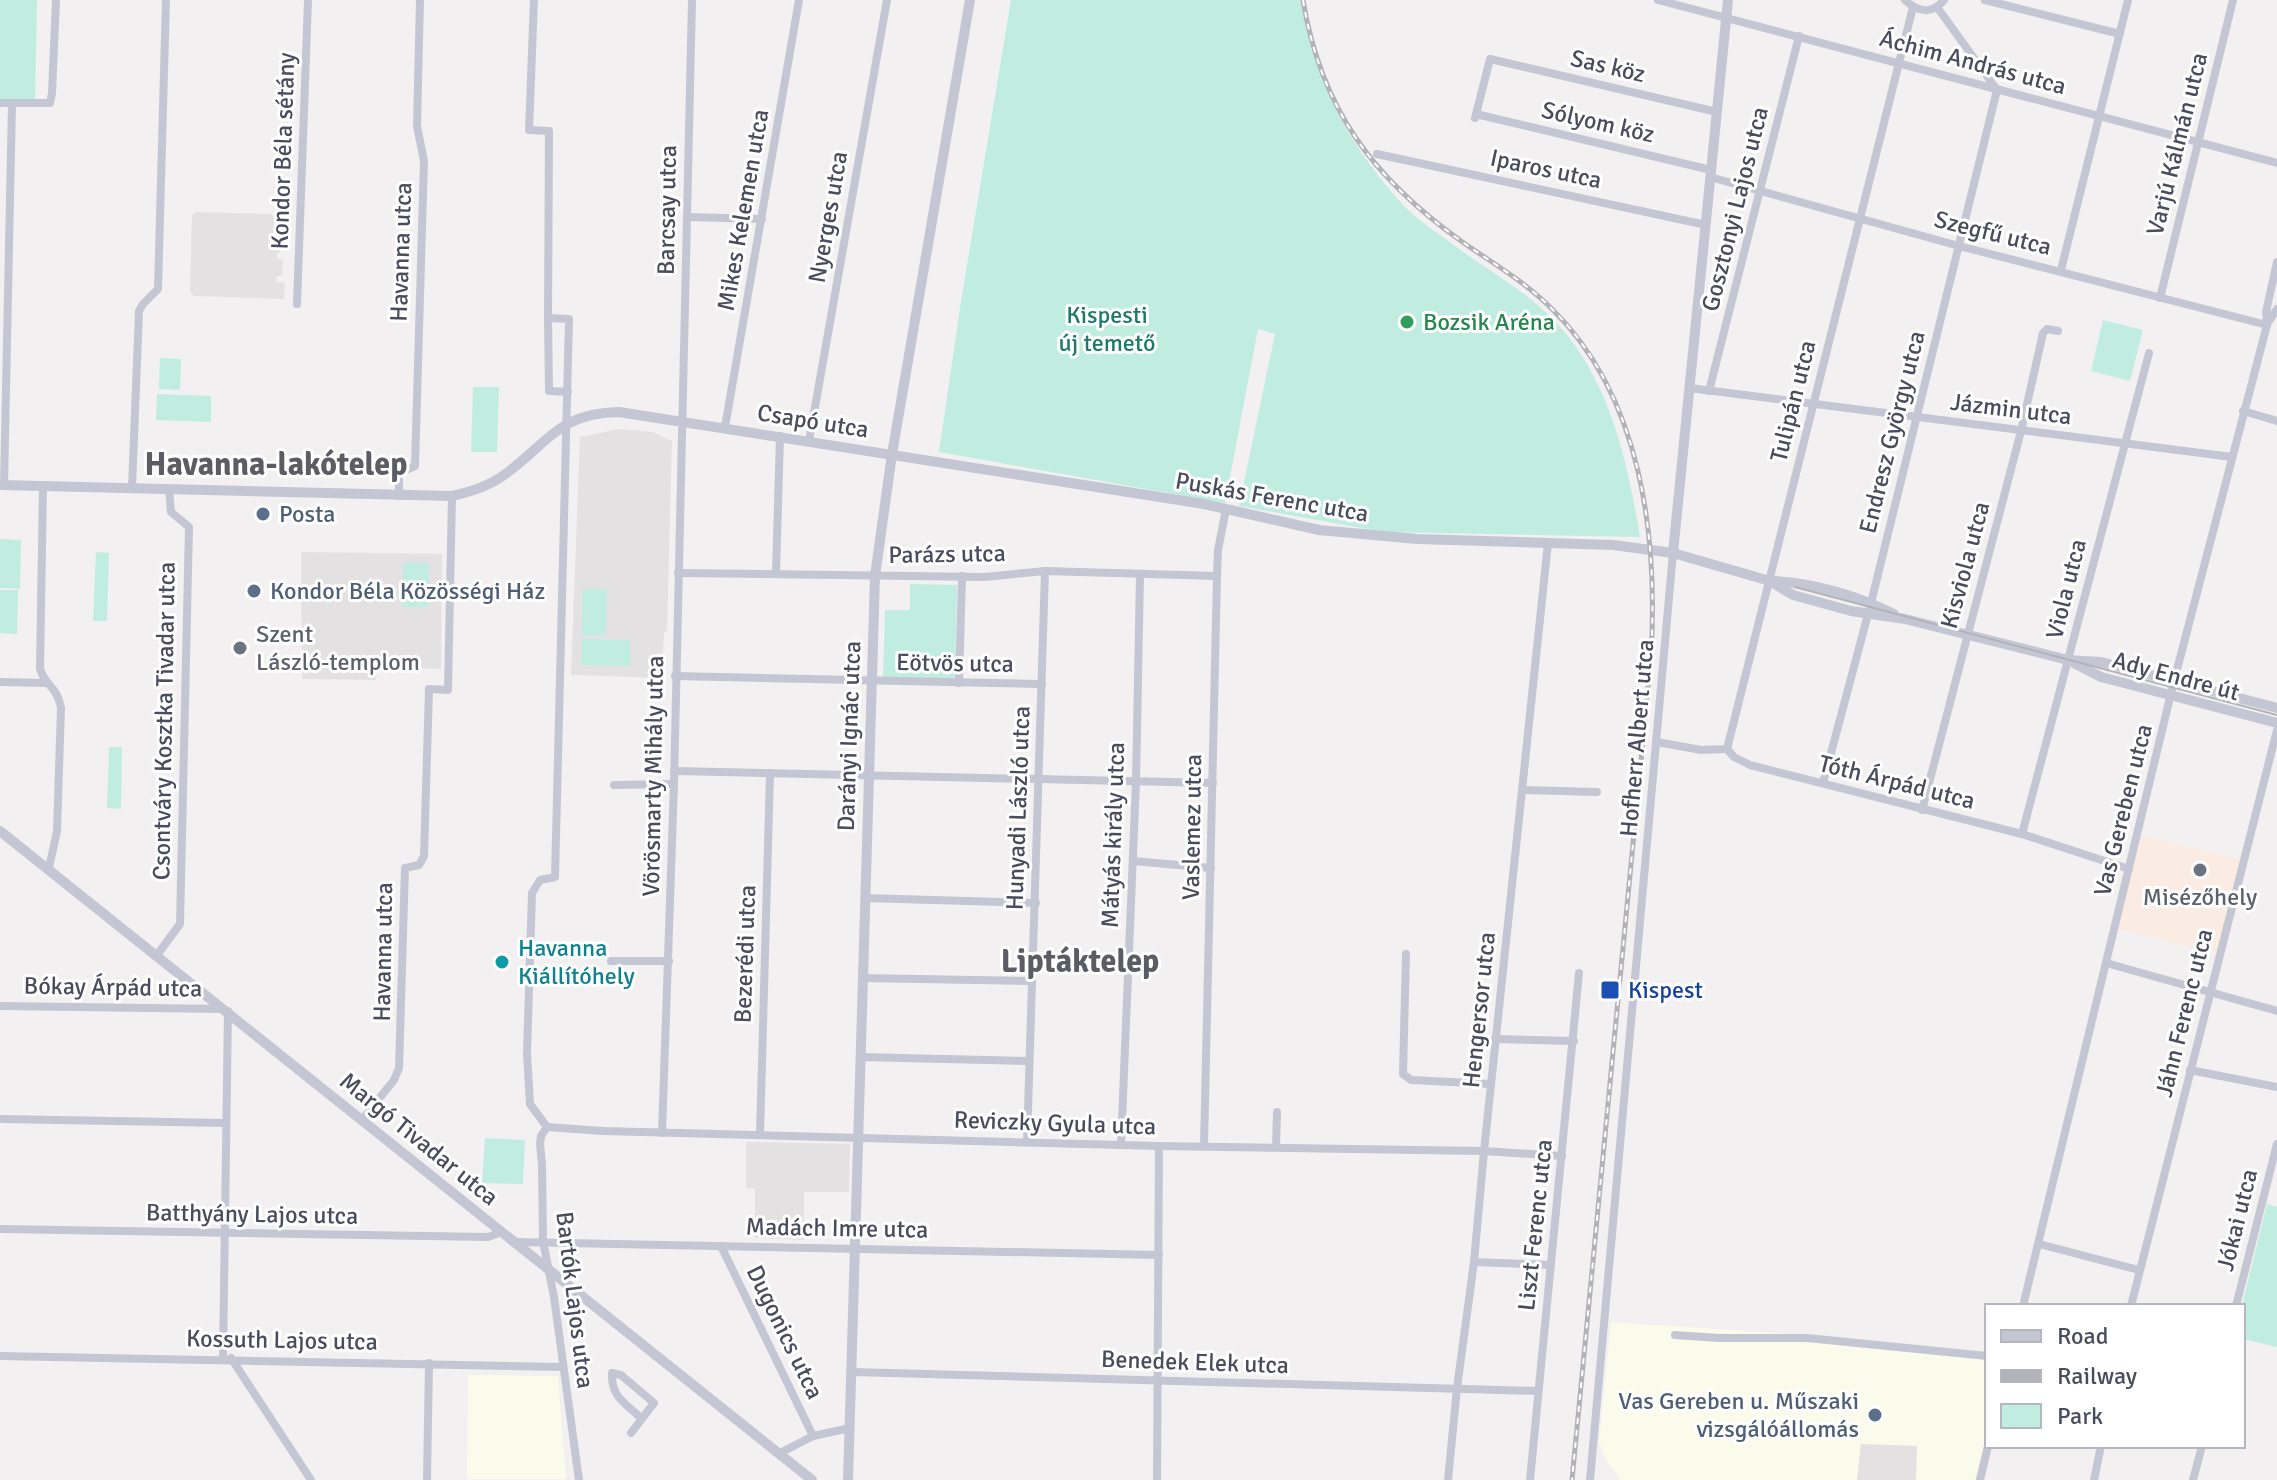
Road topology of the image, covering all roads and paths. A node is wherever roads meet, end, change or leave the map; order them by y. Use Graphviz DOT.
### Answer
graph roads {
  1 [pos="56,0"];
  2 [pos="166,0"];
  3 [pos="308,0"];
  4 [pos="420,0"];
  5 [pos="534,0"];
  6 [pos="692,0"];
  7 [pos="799,0"];
  8 [pos="887,0"];
  9 [pos="970,0"];
  10 [pos="1658,0"];
  11 [pos="1728,0"];
  12 [pos="1985,0"];
  13 [pos="2128,0"];
  14 [pos="2233,0"];
  15 [pos="1909,3"];
  16 [pos="1940,4"];
  17 [pos="1726,18"];
  18 [pos="2120,34"];
  19 [pos="1799,36"];
  20 [pos="1900,63"];
  21 [pos="1997,90"];
  22 [pos="0,103"];
  23 [pos="12,103"];
  24 [pos="1717,112"];
  25 [pos="1475,116"];
  26 [pos="2099,116"];
  27 [pos="2198,142"];
  28 [pos="1377,154"];
  29 [pos="2277,163"];
  30 [pos="1711,174"];
  31 [pos="1760,191"];
  32 [pos="687,217"];
  33 [pos="1859,217"];
  34 [pos="762,219"];
  35 [pos="1706,225"];
  36 [pos="1959,246"];
  37 [pos="2277,262"];
  38 [pos="2061,270"];
  39 [pos="2160,298"];
  40 [pos="297,304"];
  41 [pos="2277,309"];
  42 [pos="548,318"];
  43 [pos="2267,325"];
  44 [pos="2058,331"];
  45 [pos="2149,353"];
  46 [pos="1689,388"];
  47 [pos="1709,391"];
  48 [pos="568,392"];
  49 [pos="1813,404"];
  50 [pos="2243,411"];
  51 [pos="1917,417"];
  52 [pos="682,420"];
  53 [pos="2277,421"];
  54 [pos="567,423"];
  55 [pos="725,427"];
  56 [pos="2021,431"];
  57 [pos="780,436"];
  58 [pos="809,441"];
  59 [pos="2123,444"];
  60 [pos="892,454"];
  61 [pos="2232,457"];
  62 [pos="938,462"];
  63 [pos="2,485"];
  64 [pos="43,486"];
  65 [pos="132,488"];
  66 [pos="169,489"];
  67 [pos="399,496"];
  68 [pos="452,496"];
  69 [pos="1226,509"];
  70 [pos="1548,543"];
  71 [pos="1649,549"];
  72 [pos="1673,553"];
  73 [pos="1045,571"];
  74 [pos="678,573"];
  75 [pos="776,573"];
  76 [pos="1140,575"];
  77 [pos="875,576"];
  78 [pos="962,576"];
  79 [pos="1217,576"];
  80 [pos="1770,581"];
  81 [pos="1871,603"];
  82 [pos="1866,614"];
  83 [pos="1905,619"];
  84 [pos="1967,634"];
  85 [pos="2068,660"];
  86 [pos="675,676"];
  87 [pos="2174,681"];
  88 [pos="0,682"];
  89 [pos="871,682"];
  90 [pos="48,683"];
  91 [pos="959,683"];
  92 [pos="1042,684"];
  93 [pos="2172,695"];
  94 [pos="2277,708"];
  95 [pos="2277,723"];
  96 [pos="2277,730"];
  97 [pos="1657,742"];
  98 [pos="1727,749"];
  99 [pos="674,771"];
  100 [pos="770,773"];
  101 [pos="868,776"];
  102 [pos="1039,781"];
  103 [pos="1136,782"];
  104 [pos="1213,783"];
  105 [pos="1823,783"];
  106 [pos="674,784"];
  107 [pos="614,785"];
  108 [pos="1522,790"];
  109 [pos="1597,792"];
  110 [pos="1922,810"];
  111 [pos="0,831"];
  112 [pos="2022,834"];
  113 [pos="1133,861"];
  114 [pos="49,868"];
  115 [pos="1211,868"];
  116 [pos="2129,869"];
  117 [pos="865,898"];
  118 [pos="1036,903"];
  119 [pos="1406,954"];
  120 [pos="157,955"];
  121 [pos="611,961"];
  122 [pos="669,961"];
  123 [pos="2106,963"];
  124 [pos="1579,973"];
  125 [pos="862,978"];
  126 [pos="1032,981"];
  127 [pos="2210,992"];
  128 [pos="0,1006"];
  129 [pos="227,1010"];
  130 [pos="2277,1011"];
  131 [pos="1495,1039"];
  132 [pos="1574,1041"];
  133 [pos="860,1057"];
  134 [pos="1029,1061"];
  135 [pos="2190,1070"];
  136 [pos="1491,1084"];
  137 [pos="2277,1087"];
  138 [pos="1277,1112"];
  139 [pos="0,1119"];
  140 [pos="362,1120"];
  141 [pos="226,1123"];
  142 [pos="547,1127"];
  143 [pos="662,1133"];
  144 [pos="760,1135"];
  145 [pos="858,1138"];
  146 [pos="1027,1142"];
  147 [pos="2277,1144"];
  148 [pos="1121,1145"];
  149 [pos="1159,1146"];
  150 [pos="1204,1146"];
  151 [pos="1276,1147"];
  152 [pos="1484,1151"];
  153 [pos="1562,1156"];
  154 [pos="0,1229"];
  155 [pos="502,1232"];
  156 [pos="224,1234"];
  157 [pos="543,1241"];
  158 [pos="515,1242"];
  159 [pos="2039,1244"];
  160 [pos="721,1246"];
  161 [pos="855,1248"];
  162 [pos="1159,1255"];
  163 [pos="1474,1262"];
  164 [pos="1551,1265"];
  165 [pos="548,1268"];
  166 [pos="2139,1270"];
  167 [pos="2024,1304"];
  168 [pos="2131,1304"];
  169 [pos="2237,1304"];
  170 [pos="1675,1335"];
  171 [pos="0,1356"];
  172 [pos="1985,1356"];
  173 [pos="227,1358"];
  174 [pos="429,1363"];
  175 [pos="563,1367"];
  176 [pos="852,1372"];
  177 [pos="1157,1380"];
  178 [pos="1457,1388"];
  179 [pos="1538,1391"];
  180 [pos="641,1418"];
  181 [pos="850,1428"];
  182 [pos="631,1433"];
  183 [pos="813,1436"];
  184 [pos="1988,1448"];
  185 [pos="2101,1448"];
  186 [pos="2201,1448"];
  187 [pos="780,1453"];
  188 [pos="311,1480"];
  189 [pos="427,1480"];
  190 [pos="579,1480"];
  191 [pos="812,1480"];
  192 [pos="848,1480"];
  193 [pos="1157,1480"];
  194 [pos="1448,1480"];
  195 [pos="1530,1480"];
  196 [pos="1590,1480"];
  197 [pos="1980,1480"];
  198 [pos="2094,1480"];
  199 [pos="2193,1480"];
  1 -- 23 [label="street"];
  2 -- 65 [label="street"];
  3 -- 40 [label="street, Kondor Béla sétány"];
  4 -- 67 [label="street, Havanna utca"];
  5 -- 42 [label="street"];
  6 -- 32 [label="street, Barcsay utca"];
  7 -- 34 [label="street, Mikes Kelemen utca"];
  8 -- 58 [label="street, Nyerges utca"];
  9 -- 60 [label="street, Darányi Ignác utca"];
  10 -- 17 [label="street, Áchim András utca"];
  11 -- 17 [label="street, Hofherr Albert utca"];
  12 -- 18 [label="street"];
  13 -- 18 [label="street"];
  14 -- 27 [label="street, Varjú Kálmán utca"];
  15 -- 16 [label="street"];
  15 -- 20 [label="street, Tulipán utca"];
  16 -- 21 [label="street"];
  17 -- 19 [label="street, Áchim András utca"];
  17 -- 24 [label="street, Hofherr Albert utca"];
  18 -- 26 [label="street"];
  19 -- 20 [label="street, Áchim András utca"];
  19 -- 31 [label="street, Gosztonyi Lajos utca"];
  20 -- 21 [label="street, Áchim András utca"];
  20 -- 33 [label="street, Tulipán utca"];
  21 -- 26 [label="street, Áchim András utca"];
  21 -- 36 [label="street, Endresz György utca"];
  22 -- 23 [label="street"];
  23 -- 63 [label="street"];
  24 -- 25 [label="street, Sas köz"];
  24 -- 30 [label="street, Hofherr Albert utca"];
  25 -- 30 [label="street, Sólyom köz"];
  26 -- 27 [label="street, Áchim András utca"];
  26 -- 38 [label="street"];
  27 -- 29 [label="street, Áchim András utca"];
  27 -- 39 [label="street, Varjú Kálmán utca"];
  28 -- 35 [label="street, Iparos utca"];
  30 -- 31 [label="street, Szegfű utca"];
  30 -- 35 [label="street, Hofherr Albert utca"];
  31 -- 33 [label="street, Szegfű utca"];
  31 -- 47 [label="street, Gosztonyi Lajos utca"];
  32 -- 34 [label="street"];
  32 -- 52 [label="street, Barcsay utca"];
  33 -- 36 [label="street, Szegfű utca"];
  33 -- 49 [label="street, Tulipán utca"];
  34 -- 55 [label="street, Mikes Kelemen utca"];
  35 -- 46 [label="street, Hofherr Albert utca"];
  36 -- 38 [label="street, Szegfű utca"];
  36 -- 51 [label="street, Endresz György utca"];
  37 -- 43 [label="street, Vas Gereben utca"];
  38 -- 39 [label="street, Szegfű utca"];
  39 -- 43 [label="street, Szegfű utca"];
  41 -- 43 [label="street, Vas Gereben utca"];
  42 -- 48 [label="street"];
  42 -- 48 [label="street"];
  43 -- 50 [label="street, Vas Gereben utca"];
  44 -- 56 [label="street, Kisviola utca"];
  45 -- 59 [label="street, Viola utca"];
  46 -- 47 [label="street, Jázmin utca"];
  46 -- 72 [label="street, Hofherr Albert utca"];
  47 -- 49 [label="street, Jázmin utca"];
  48 -- 54 [label="street"];
  49 -- 51 [label="street, Jázmin utca"];
  49 -- 80 [label="street, Tulipán utca"];
  50 -- 53 [label="street"];
  50 -- 61 [label="street, Vas Gereben utca"];
  51 -- 56 [label="street, Jázmin utca"];
  51 -- 81 [label="street, Endresz György utca"];
  52 -- 54 [label="street, Csapó utca"];
  52 -- 55 [label="street, Csapó utca"];
  52 -- 74 [label="street, Vörösmarty Mihály utca"];
  54 -- 68 [label="street"];
  54 -- 142 [label="street"];
  55 -- 57 [label="street, Csapó utca"];
  56 -- 59 [label="street, Jázmin utca"];
  56 -- 84 [label="street, Kisviola utca"];
  57 -- 58 [label="street, Csapó utca"];
  57 -- 75 [label="street"];
  58 -- 60 [label="street, Csapó utca"];
  59 -- 61 [label="street, Jázmin utca"];
  59 -- 85 [label="street, Viola utca"];
  60 -- 62 [label="street, Csapó utca"];
  60 -- 77 [label="street, Darányi Ignác utca"];
  61 -- 87 [label="street, Vas Gereben utca"];
  62 -- 69 [label="street, Puskás Ferenc utca"];
  63 -- 64 [label="street"];
  64 -- 65 [label="street"];
  64 -- 90 [label="street"];
  65 -- 66 [label="street"];
  66 -- 67 [label="street"];
  66 -- 120 [label="street, Csontváry Kosztka Tivadar utca"];
  67 -- 68 [label="street"];
  68 -- 140 [label="street, Havanna utca"];
  69 -- 70 [label="street, Puskás Ferenc utca"];
  69 -- 79 [label="street, Vaslemez utca"];
  70 -- 71 [label="street, Puskás Ferenc utca"];
  70 -- 108 [label="street, Hengersor utca"];
  71 -- 72 [label="street, Ady Endre út"];
  72 -- 80 [label="street, Ady Endre út"];
  72 -- 97 [label="street, Hofherr Albert utca"];
  73 -- 76 [label="street, Parázs utca"];
  73 -- 78 [label="street, Parázs utca"];
  73 -- 92 [label="street, Hunyadi László utca"];
  74 -- 75 [label="street, Parázs utca"];
  74 -- 86 [label="street, Vörösmarty Mihály utca"];
  75 -- 77 [label="street, Parázs utca"];
  76 -- 79 [label="street, Parázs utca"];
  76 -- 103 [label="street, Mátyás király utca"];
  77 -- 78 [label="street, Parázs utca"];
  77 -- 89 [label="street, Darányi Ignác utca"];
  78 -- 91 [label="street"];
  79 -- 104 [label="street, Vaslemez utca"];
  80 -- 81 [label="street, Ady Endre út"];
  80 -- 82 [label="street, Ady Endre út"];
  80 -- 98 [label="street, Tulipán utca"];
  81 -- 82 [label="street, Endresz György utca"];
  81 -- 83 [label="street, Ady Endre út"];
  82 -- 83 [label="street, Ady Endre út"];
  82 -- 105 [label="street, Endresz György utca"];
  83 -- 84 [label="street, Ady Endre út"];
  84 -- 85 [label="street, Ady Endre út"];
  84 -- 110 [label="street, Kisviola utca"];
  85 -- 87 [label="street, Ady Endre út"];
  85 -- 93 [label="street, Ady Endre út"];
  85 -- 112 [label="street, Viola utca"];
  86 -- 89 [label="street, Eötvös utca"];
  86 -- 99 [label="street, Vörösmarty Mihály utca"];
  87 -- 93 [label="street, Vas Gereben utca"];
  87 -- 94 [label="street, Ady Endre út"];
  88 -- 90 [label="street"];
  89 -- 91 [label="street, Eötvös utca"];
  89 -- 101 [label="street, Darányi Ignác utca"];
  90 -- 114 [label="street"];
  91 -- 92 [label="street, Eötvös utca"];
  92 -- 102 [label="street, Hunyadi László utca"];
  93 -- 95 [label="street, Ady Endre út"];
  93 -- 116 [label="street, Vas Gereben utca"];
  96 -- 127 [label="street, Jáhn Ferenc utca"];
  97 -- 98 [label="street, Tóth Árpád utca"];
  97 -- 196 [label="street, Hofherr Albert utca"];
  98 -- 105 [label="street, Tóth Árpád utca"];
  99 -- 100 [label="street"];
  99 -- 106 [label="street, Vörösmarty Mihály utca"];
  100 -- 101 [label="street"];
  100 -- 144 [label="street, Bezerédi utca"];
  101 -- 102 [label="street"];
  101 -- 117 [label="street, Darányi Ignác utca"];
  102 -- 103 [label="street"];
  102 -- 118 [label="street, Hunyadi László utca"];
  103 -- 104 [label="street"];
  103 -- 113 [label="street, Mátyás király utca"];
  104 -- 115 [label="street, Vaslemez utca"];
  105 -- 110 [label="street, Tóth Árpád utca"];
  106 -- 107 [label="street"];
  106 -- 122 [label="street, Vörösmarty Mihály utca"];
  108 -- 109 [label="street"];
  108 -- 131 [label="street, Hengersor utca"];
  110 -- 112 [label="street, Tóth Árpád utca"];
  111 -- 114 [label="street, Margó Tivadar utca"];
  112 -- 116 [label="street, Tóth Árpád utca"];
  113 -- 115 [label="street"];
  113 -- 148 [label="street, Mátyás király utca"];
  114 -- 120 [label="street, Margó Tivadar utca"];
  115 -- 150 [label="street, Vaslemez utca"];
  116 -- 123 [label="street, Vas Gereben utca"];
  117 -- 118 [label="street"];
  117 -- 125 [label="street, Darányi Ignác utca"];
  118 -- 126 [label="street, Hunyadi László utca"];
  119 -- 136 [label="street"];
  120 -- 129 [label="street, Margó Tivadar utca"];
  121 -- 122 [label="street"];
  122 -- 143 [label="street, Vörösmarty Mihály utca"];
  123 -- 127 [label="street"];
  123 -- 159 [label="street, Vas Gereben utca"];
  124 -- 132 [label="street, Liszt Ferenc utca"];
  125 -- 126 [label="street"];
  125 -- 133 [label="street, Darányi Ignác utca"];
  126 -- 134 [label="street, Hunyadi László utca"];
  127 -- 130 [label="street"];
  127 -- 135 [label="street, Jáhn Ferenc utca"];
  128 -- 129 [label="street, Bókay Árpád utca"];
  129 -- 140 [label="street, Margó Tivadar utca"];
  129 -- 141 [label="street"];
  131 -- 132 [label="street"];
  131 -- 136 [label="street, Hengersor utca"];
  132 -- 153 [label="street, Liszt Ferenc utca"];
  133 -- 134 [label="street"];
  133 -- 145 [label="street, Darányi Ignác utca"];
  134 -- 146 [label="street, Hunyadi László utca"];
  135 -- 137 [label="street"];
  135 -- 166 [label="street, Jáhn Ferenc utca"];
  136 -- 152 [label="street, Hengersor utca"];
  138 -- 151 [label="street"];
  139 -- 141 [label="street"];
  140 -- 155 [label="street, Margó Tivadar utca"];
  141 -- 156 [label="street"];
  142 -- 143 [label="street, Reviczky Gyula utca"];
  142 -- 157 [label="street, Bartók Lajos utca"];
  143 -- 144 [label="street, Reviczky Gyula utca"];
  144 -- 145 [label="street, Reviczky Gyula utca"];
  145 -- 146 [label="street, Reviczky Gyula utca"];
  145 -- 161 [label="street, Darányi Ignác utca"];
  146 -- 148 [label="street, Reviczky Gyula utca"];
  147 -- 169 [label="street, Jókai utca"];
  148 -- 149 [label="street, Reviczky Gyula utca"];
  149 -- 150 [label="street, Reviczky Gyula utca"];
  149 -- 162 [label="street"];
  150 -- 151 [label="street, Reviczky Gyula utca"];
  151 -- 152 [label="street, Reviczky Gyula utca"];
  152 -- 153 [label="street, Reviczky Gyula utca"];
  152 -- 163 [label="street, Hengersor utca"];
  153 -- 164 [label="street, Liszt Ferenc utca"];
  154 -- 156 [label="street, Batthyány Lajos utca"];
  155 -- 156 [label="street, Batthyány Lajos utca"];
  155 -- 158 [label="street, Margó Tivadar utca"];
  156 -- 173 [label="street"];
  157 -- 158 [label="street, Madách Imre utca"];
  157 -- 160 [label="street, Madách Imre utca"];
  157 -- 165 [label="street, Bartók Lajos utca"];
  158 -- 165 [label="street, Margó Tivadar utca"];
  159 -- 166 [label="street"];
  159 -- 167 [label="street, Vas Gereben utca"];
  160 -- 161 [label="street, Madách Imre utca"];
  160 -- 183 [label="street, Dugonics utca"];
  161 -- 162 [label="street, Madách Imre utca"];
  161 -- 176 [label="street, Darányi Ignác utca"];
  162 -- 177 [label="street"];
  163 -- 164 [label="street"];
  163 -- 178 [label="street, Hengersor utca"];
  164 -- 179 [label="street, Liszt Ferenc utca"];
  165 -- 175 [label="street, Bartók Lajos utca"];
  165 -- 187 [label="street, Margó Tivadar utca"];
  166 -- 168 [label="street, Jáhn Ferenc utca"];
  170 -- 172 [label="street"];
  171 -- 173 [label="street, Kossuth Lajos utca"];
  173 -- 174 [label="street, Kossuth Lajos utca"];
  173 -- 188 [label="street"];
  174 -- 175 [label="street, Kossuth Lajos utca"];
  174 -- 189 [label="street"];
  175 -- 190 [label="street, Bartók Lajos utca"];
  176 -- 177 [label="street, Benedek Elek utca"];
  176 -- 181 [label="street, Darányi Ignác utca"];
  177 -- 178 [label="street, Benedek Elek utca"];
  177 -- 193 [label="street"];
  178 -- 179 [label="street, Benedek Elek utca"];
  178 -- 194 [label="street, Hengersor utca"];
  179 -- 195 [label="street, Liszt Ferenc utca"];
  180 -- 180 [label="street"];
  180 -- 182 [label="street"];
  181 -- 183 [label="street"];
  181 -- 192 [label="street, Darányi Ignác utca"];
  183 -- 187 [label="street"];
  184 -- 197 [label="street"];
  185 -- 198 [label="street"];
  186 -- 199 [label="street"];
  187 -- 191 [label="street, Margó Tivadar utca"];
}
